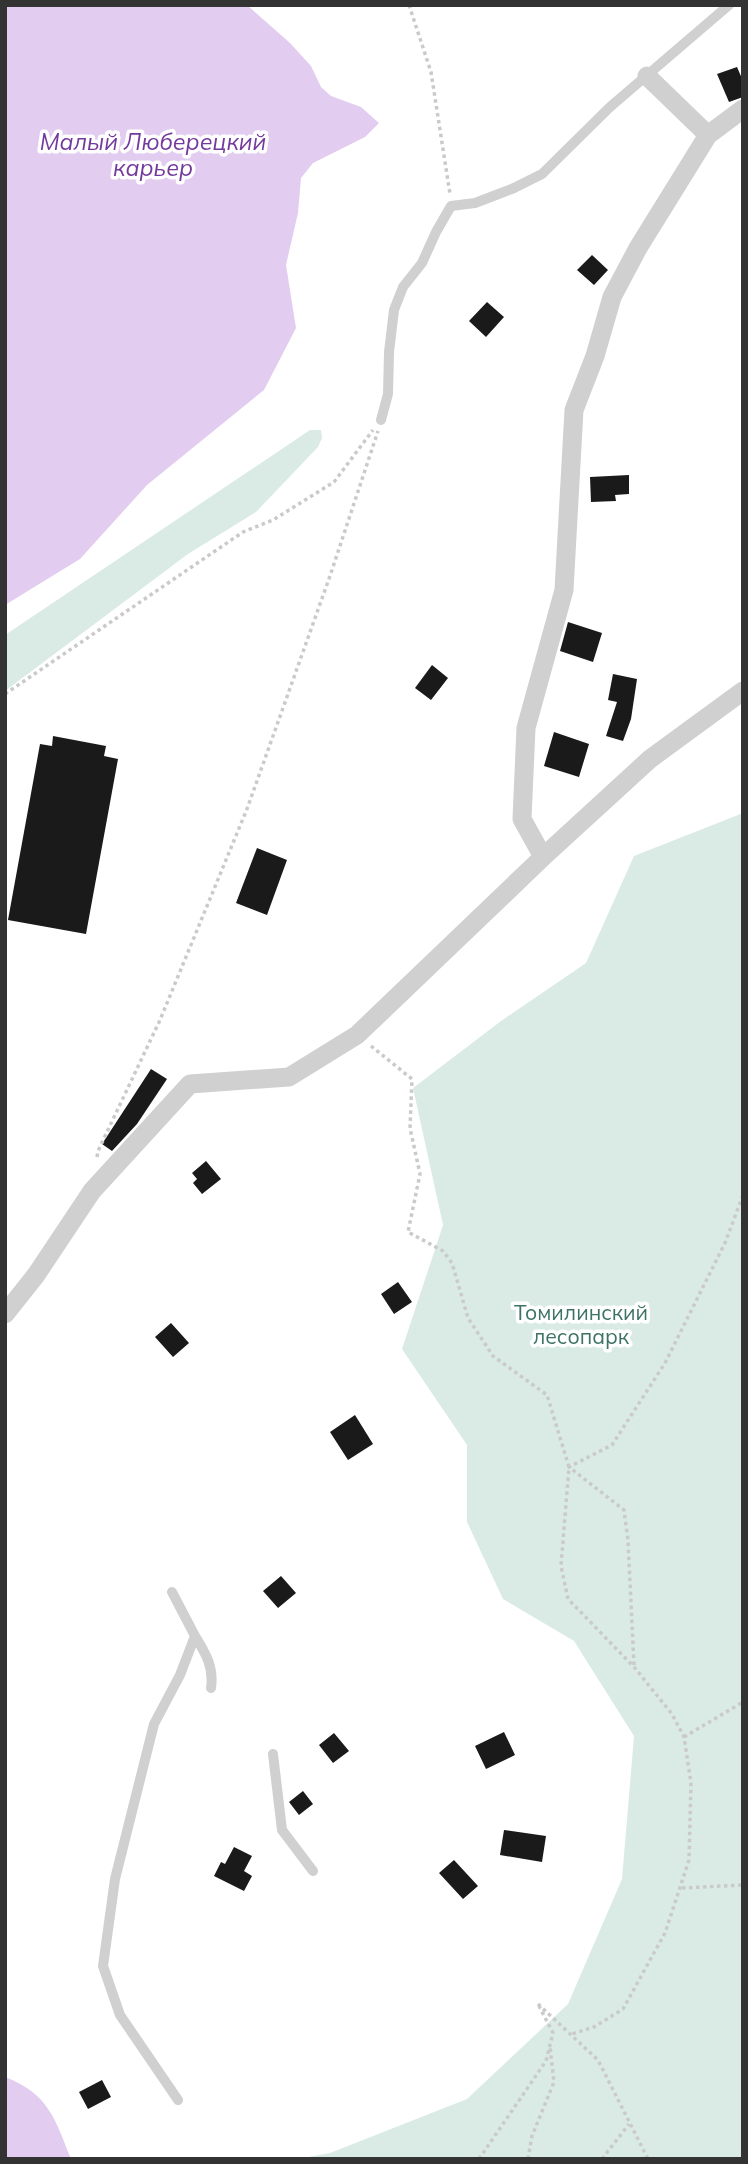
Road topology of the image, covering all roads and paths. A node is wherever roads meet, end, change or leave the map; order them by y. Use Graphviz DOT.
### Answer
graph roads {
  1 [pos="409,5"];
  2 [pos="729,5"];
  3 [pos="647,76"];
  4 [pos="743,109"];
  5 [pos="709,135"];
  6 [pos="451,206"];
  7 [pos="381,420"];
  8 [pos="743,691"];
  9 [pos="5,694"];
  10 [pos="543,857"];
  11 [pos="357,1035"];
  12 [pos="92,1191"];
  13 [pos="743,1195"];
  14 [pos="5,1314"];
  15 [pos="569,1467"];
  16 [pos="172,1592"];
  17 [pos="195,1636"];
  18 [pos="634,1667"];
  19 [pos="211,1688"];
  20 [pos="743,1702"];
  21 [pos="684,1737"];
  22 [pos="273,1754"];
  23 [pos="313,1871"];
  24 [pos="743,1885"];
  25 [pos="681,1888"];
  26 [pos="572,2034"];
  27 [pos="550,2044"];
  28 [pos="178,2100"];
  29 [pos="629,2124"];
  30 [pos="480,2159"];
  31 [pos="528,2159"];
  32 [pos="602,2159"];
  33 [pos="648,2159"];
  1 -- 6 [label="path"];
  2 -- 3 [label="lane"];
  3 -- 5 [label="street"];
  3 -- 6 [label="lane"];
  4 -- 5 [label="street"];
  5 -- 10 [label="street"];
  6 -- 7 [label="lane"];
  7 -- 9 [label="path"];
  7 -- 12 [label="path"];
  8 -- 10 [label="street"];
  10 -- 11 [label="street"];
  11 -- 12 [label="street"];
  11 -- 15 [label="path"];
  12 -- 14 [label="street"];
  13 -- 15 [label="path"];
  15 -- 18 [label="path"];
  15 -- 18 [label="path"];
  16 -- 17 [label="lane"];
  17 -- 19 [label="lane"];
  17 -- 28 [label="lane"];
  18 -- 21 [label="path"];
  20 -- 21 [label="path"];
  21 -- 25 [label="path"];
  22 -- 23 [label="lane"];
  24 -- 25 [label="path"];
  25 -- 26 [label="path"];
  26 -- 27 [label="path"];
  26 -- 29 [label="path"];
  27 -- 30 [label="path"];
  27 -- 31 [label="path"];
  29 -- 32 [label="path"];
  29 -- 33 [label="path"];
}
